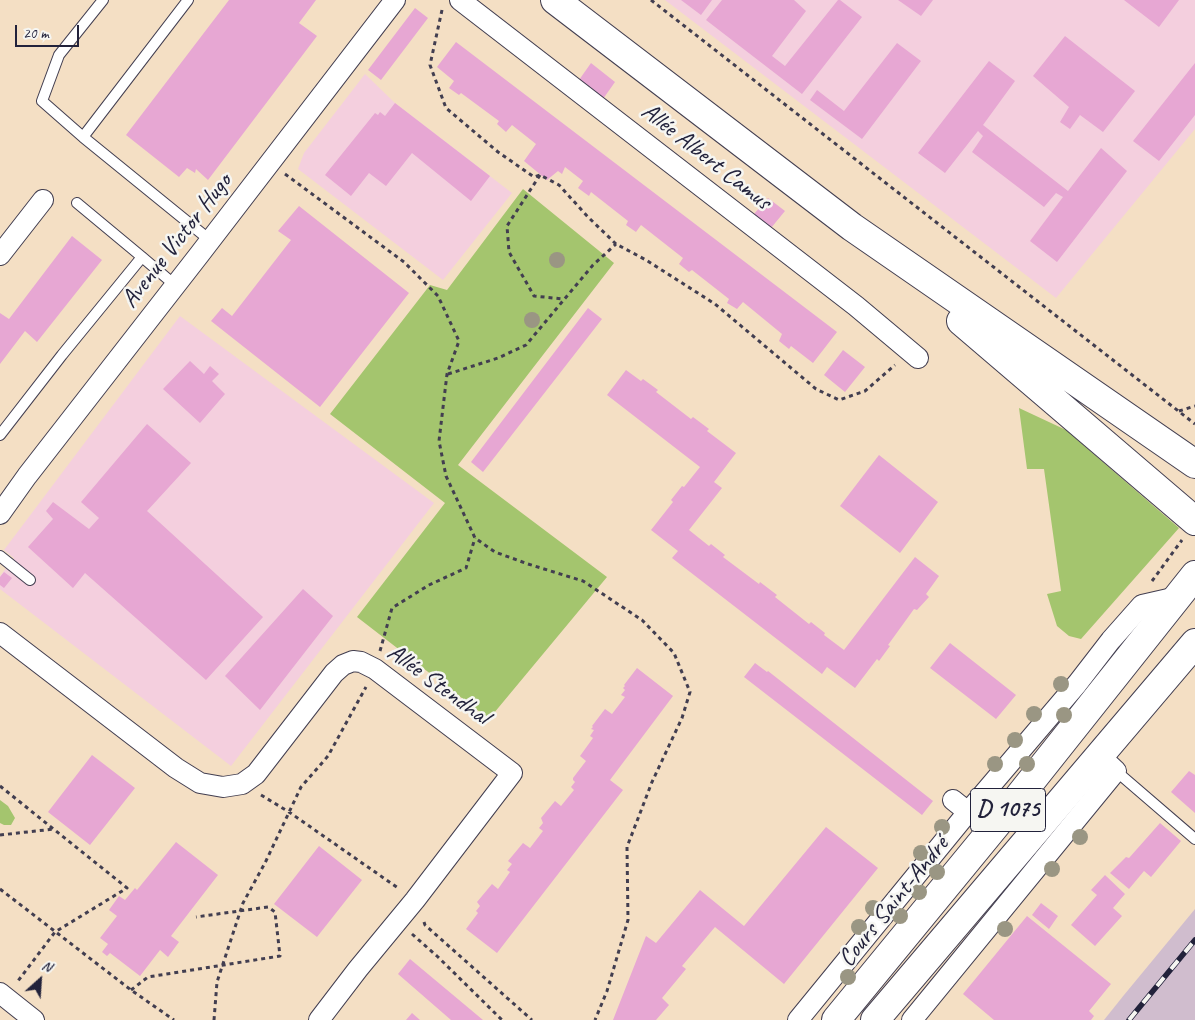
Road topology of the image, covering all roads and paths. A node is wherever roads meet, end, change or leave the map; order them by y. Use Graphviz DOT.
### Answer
graph roads {
  1 [pos="103,0"];
  2 [pos="188,0"];
  3 [pos="460,0"];
  4 [pos="555,0"];
  5 [pos="651,0"];
  6 [pos="387,4"];
  7 [pos="442,9"];
  8 [pos="83,137"];
  9 [pos="270,163"];
  10 [pos="540,175"];
  11 [pos="43,200"];
  12 [pos="77,204"];
  13 [pos="852,227"];
  14 [pos="211,241"];
  15 [pos="616,244"];
  16 [pos="0,255"];
  17 [pos="142,257"];
  18 [pos="176,286"];
  19 [pos="563,299"];
  20 [pos="914,355"];
  21 [pos="447,374"];
  22 [pos="1195,406"];
  23 [pos="1178,412"];
  24 [pos="1195,424"];
  25 [pos="0,435"];
  26 [pos="1195,464"];
  27 [pos="0,514"];
  28 [pos="1190,530"];
  29 [pos="474,538"];
  30 [pos="0,556"];
  31 [pos="1195,575"];
  32 [pos="1154,577"];
  33 [pos="30,580"];
  34 [pos="1177,598"];
  35 [pos="0,633"];
  36 [pos="1195,644"];
  37 [pos="375,669"];
  38 [pos="1108,763"];
  39 [pos="0,786"];
  40 [pos="960,806"];
  41 [pos="1005,814"];
  42 [pos="54,829"];
  43 [pos="0,835"];
  44 [pos="1195,838"];
  45 [pos="0,889"];
  46 [pos="415,900"];
  47 [pos="240,911"];
  48 [pos="196,917"];
  49 [pos="55,932"];
  50 [pos="223,964"];
  51 [pos="131,990"];
  52 [pos="3,995"];
  53 [pos="34,1020"];
  54 [pos="174,1020"];
  55 [pos="214,1020"];
  56 [pos="319,1020"];
  57 [pos="502,1020"];
  58 [pos="596,1020"];
  59 [pos="798,1020"];
  60 [pos="836,1020"];
  61 [pos="875,1020"];
  62 [pos="912,1020"];
  1 -- 8 [label="lane"];
  2 -- 8 [label="lane"];
  3 -- 20 [label="street, Allée Albert Camus"];
  4 -- 13 [label="main road"];
  5 -- 23 [label="path"];
  6 -- 9 [label="street, Avenue Victor Hugo"];
  7 -- 10 [label="path"];
  8 -- 14 [label="lane"];
  9 -- 14 [label="street, Avenue Victor Hugo"];
  9 -- 21 [label="path"];
  10 -- 15 [label="path"];
  10 -- 19 [label="path"];
  11 -- 16 [label="street"];
  12 -- 17 [label="lane"];
  13 -- 26 [label="main road"];
  13 -- 28 [label="main road"];
  14 -- 18 [label="street, Avenue Victor Hugo"];
  15 -- 19 [label="path"];
  15 -- 20 [label="path"];
  17 -- 18 [label="lane"];
  17 -- 25 [label="lane"];
  18 -- 27 [label="street, Avenue Victor Hugo"];
  19 -- 21 [label="path"];
  21 -- 29 [label="path"];
  22 -- 23 [label="path"];
  23 -- 24 [label="path"];
  28 -- 32 [label="path"];
  29 -- 37 [label="path"];
  29 -- 58 [label="path"];
  30 -- 33 [label="lane"];
  31 -- 34 [label="main road, Cours Saint-André / D 1075"];
  34 -- 40 [label="street, Cours Saint-André"];
  34 -- 41 [label="main road, Cours Saint-André / D 1075"];
  35 -- 37 [label="street, Allée Stendhal"];
  36 -- 38 [label="main road, D 1075"];
  37 -- 46 [label="street, Allée Stendhal"];
  37 -- 47 [label="path"];
  38 -- 44 [label="lane"];
  38 -- 61 [label="main road, D 1075"];
  38 -- 62 [label="street"];
  39 -- 42 [label="path"];
  40 -- 41 [label="street"];
  40 -- 59 [label="street, Cours Saint-André"];
  41 -- 60 [label="main road, Cours Saint-André / D 1075"];
  42 -- 43 [label="path"];
  42 -- 49 [label="path"];
  45 -- 49 [label="path"];
  46 -- 56 [label="street, Allée Stendhal"];
  46 -- 57 [label="path"];
  47 -- 48 [label="path"];
  47 -- 50 [label="path"];
  47 -- 50 [label="path"];
  49 -- 51 [label="path"];
  49 -- 52 [label="path"];
  50 -- 51 [label="path"];
  50 -- 55 [label="path"];
  51 -- 54 [label="path"];
  52 -- 53 [label="street"];
}
